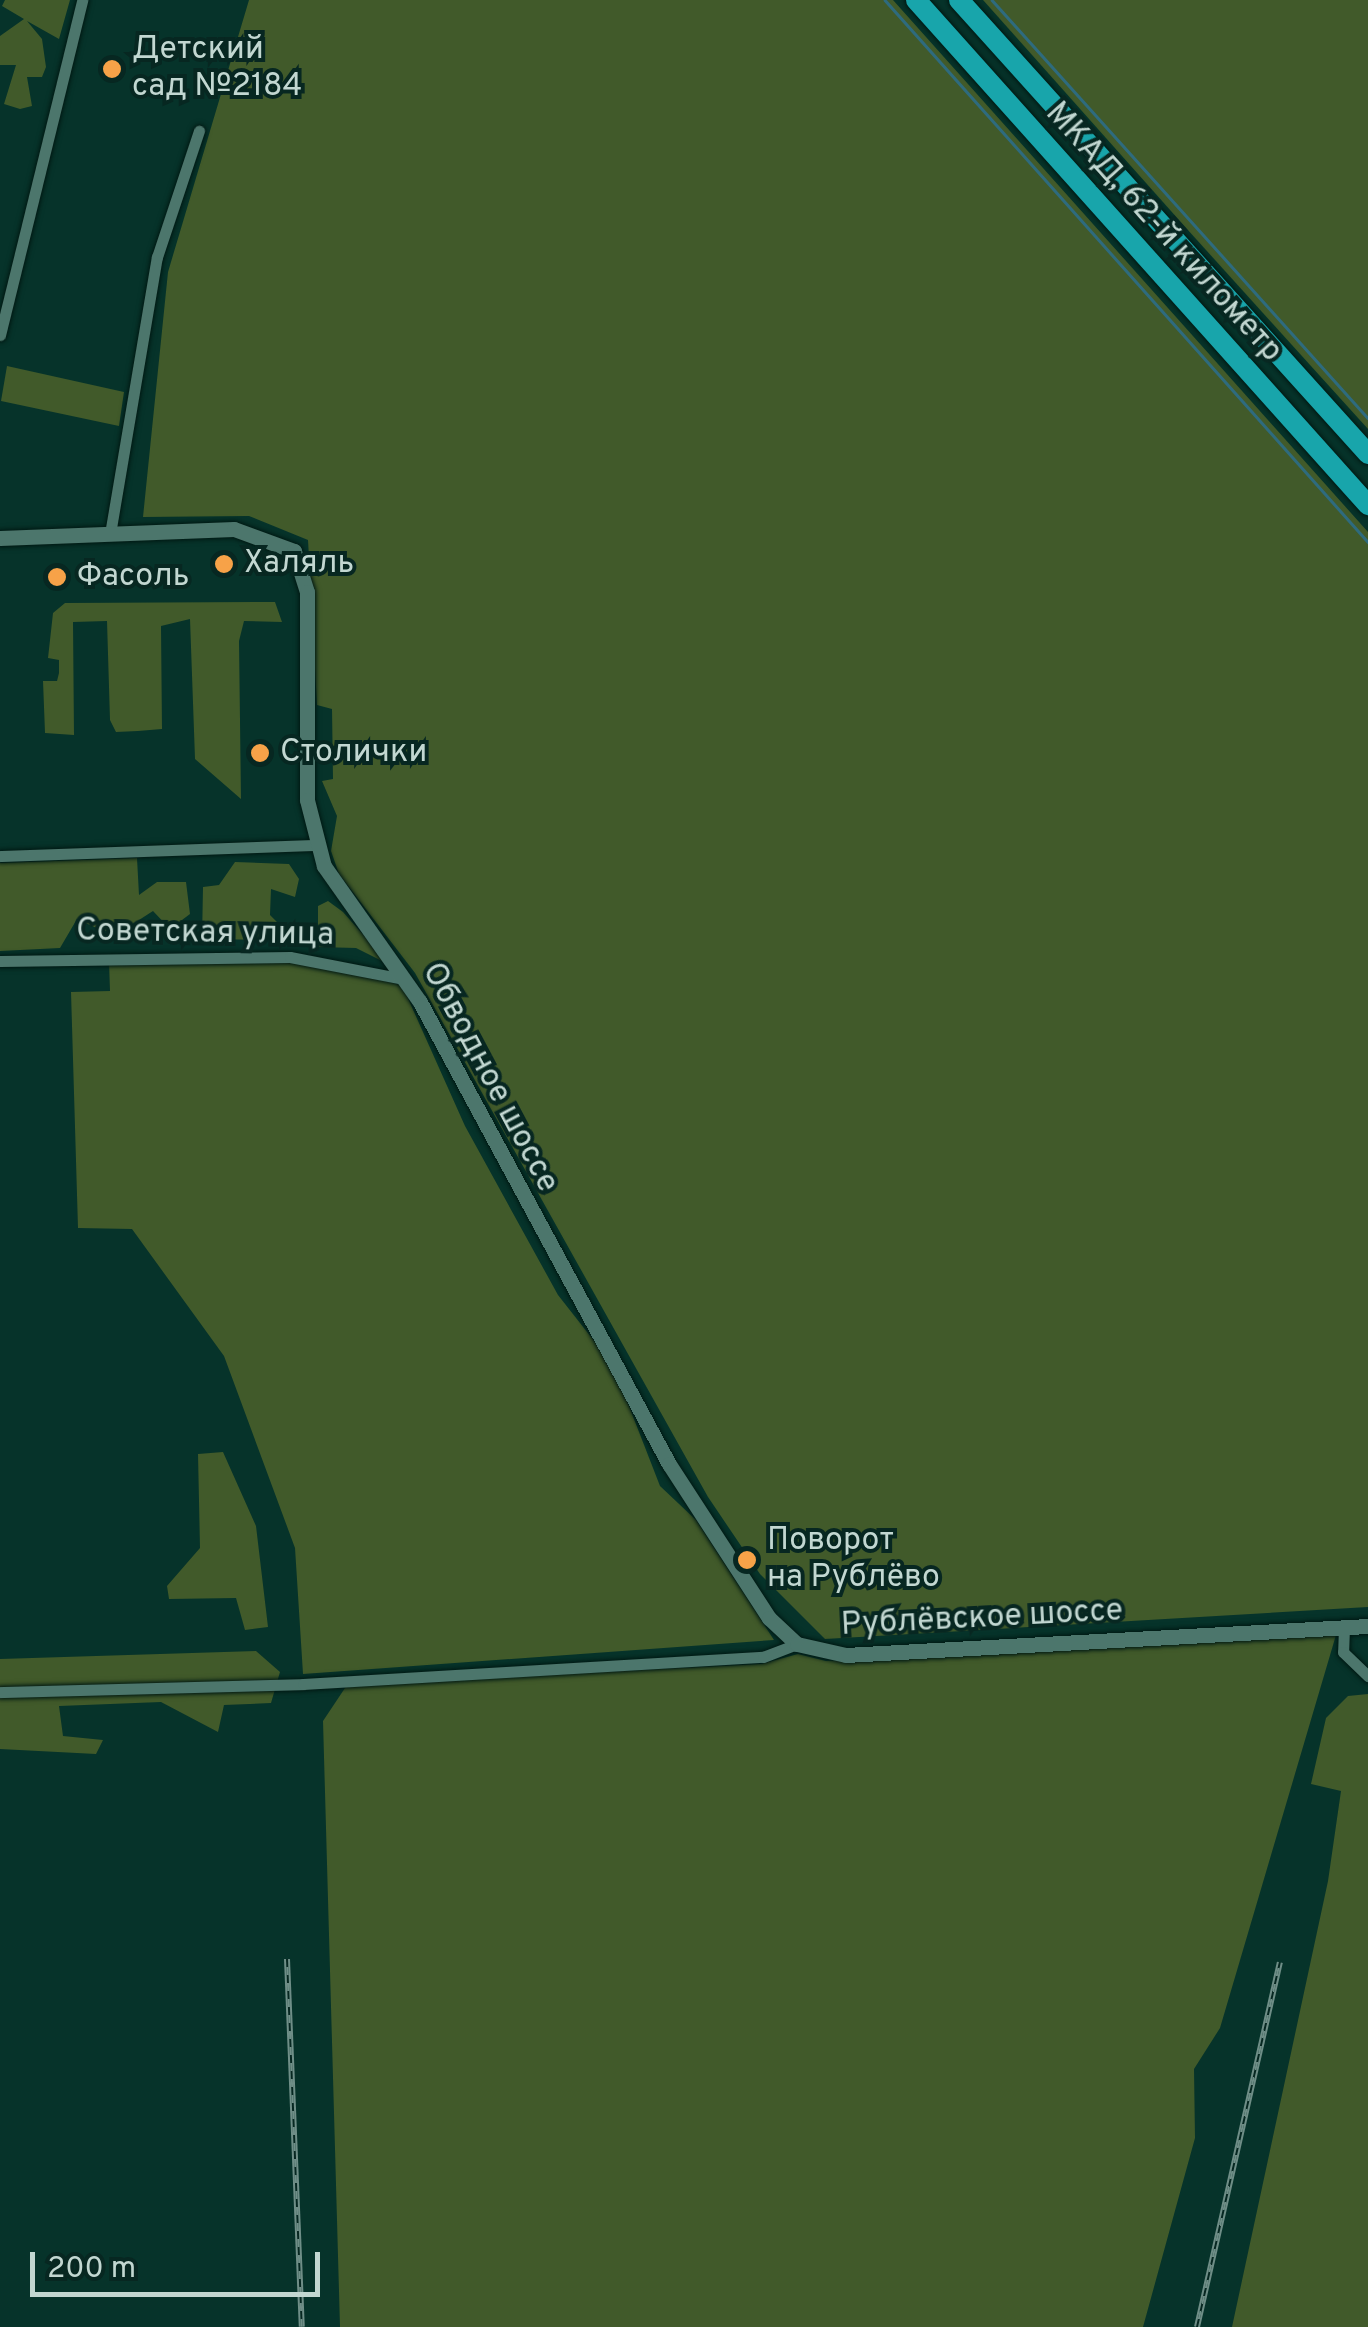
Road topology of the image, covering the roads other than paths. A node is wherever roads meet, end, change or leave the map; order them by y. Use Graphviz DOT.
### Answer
graph roads {
  1 [pos="82,0"];
  2 [pos="916,0"];
  3 [pos="959,0"];
  4 [pos="199,131"];
  5 [pos="0,335"];
  6 [pos="1368,454"];
  7 [pos="1368,505"];
  8 [pos="110,534"];
  9 [pos="0,538"];
  10 [pos="315,845"];
  11 [pos="0,856"];
  12 [pos="0,961"];
  13 [pos="408,980"];
  14 [pos="1368,1626"];
  15 [pos="1344,1627"];
  16 [pos="797,1644"];
  17 [pos="1368,1676"];
  18 [pos="0,1692"];
  1 -- 5 [label="street"];
  2 -- 7 [label="highway, МКАД, 62-й километр"];
  3 -- 6 [label="highway, МКАД, 62-й километр"];
  4 -- 8 [label="street"];
  8 -- 9 [label="street, Обводное шоссе"];
  8 -- 10 [label="street, Обводное шоссе"];
  10 -- 11 [label="street"];
  10 -- 13 [label="street, Обводное шоссе"];
  12 -- 13 [label="street, Советская улица"];
  13 -- 16 [label="street, Обводное шоссе"];
  14 -- 15 [label="street, Рублёвское шоссе"];
  15 -- 16 [label="street, Рублёвское шоссе"];
  15 -- 17 [label="street"];
  16 -- 18 [label="street, Рублёвское шоссе"];
}
